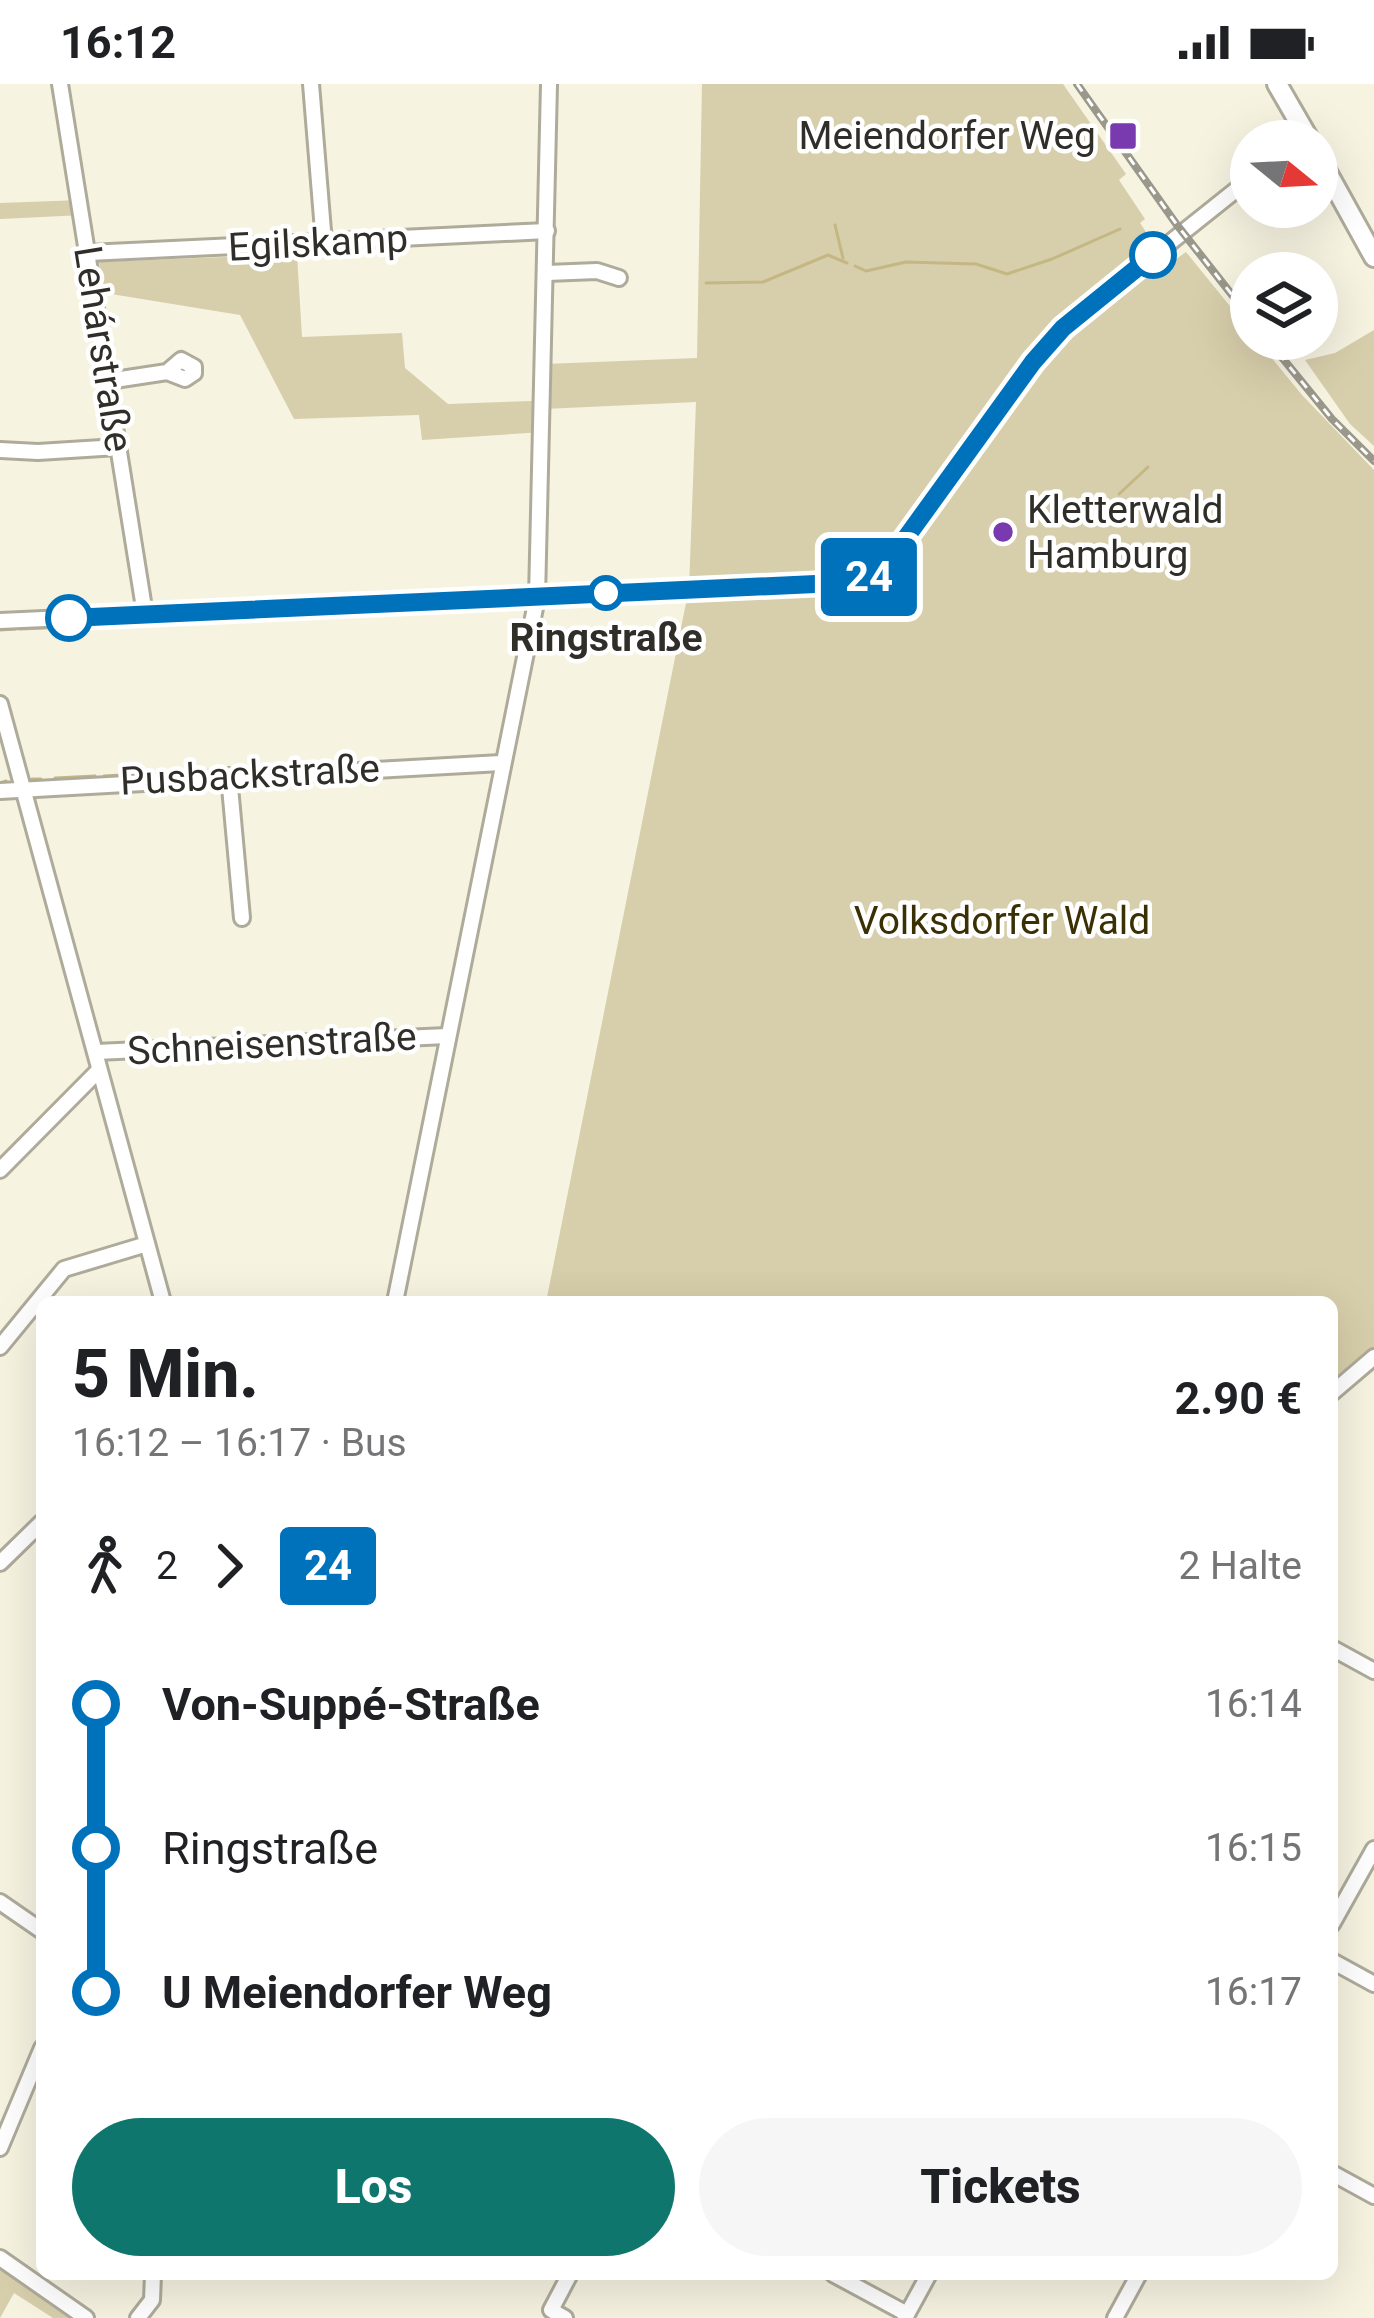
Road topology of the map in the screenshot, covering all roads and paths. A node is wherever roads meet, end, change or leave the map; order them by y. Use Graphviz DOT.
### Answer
graph roads {
  1 [pos="60,84"];
  2 [pos="311,84"];
  3 [pos="549,84"];
  4 [pos="1277,84"];
  5 [pos="1295,120"];
  6 [pos="1338,192"];
  7 [pos="1230,195"];
  8 [pos="548,231"];
  9 [pos="324,243"];
  10 [pos="88,253"];
  11 [pos="1374,257"];
  12 [pos="547,273"];
  13 [pos="620,278"];
  14 [pos="167,372"];
  15 [pos="108,381"];
  16 [pos="118,447"];
  17 [pos="0,450"];
  18 [pos="537,598"];
  19 [pos="153,614"];
  20 [pos="0,620"];
  21 [pos="0,704"];
  22 [pos="501,764"];
  23 [pos="230,776"];
  24 [pos="23,787"];
  25 [pos="0,791"];
  26 [pos="242,918"];
  27 [pos="447,1036"];
  28 [pos="96,1052"];
  29 [pos="99,1070"];
  30 [pos="0,1170"];
  31 [pos="147,1244"];
  32 [pos="42,1296"];
  33 [pos="161,1296"];
  34 [pos="396,1296"];
  35 [pos="36,1303"];
  36 [pos="0,1347"];
  37 [pos="1374,1357"];
  38 [pos="1338,1388"];
  39 [pos="36,1528"];
  40 [pos="0,1564"];
  41 [pos="1338,1651"];
  42 [pos="1374,1671"];
  43 [pos="1374,1850"];
  44 [pos="0,1902"];
  45 [pos="1338,1913"];
  46 [pos="36,1927"];
  47 [pos="1338,1964"];
  48 [pos="1374,1984"];
  49 [pos="36,2062"];
  50 [pos="0,2148"];
  51 [pos="1338,2176"];
  52 [pos="1374,2196"];
  53 [pos="0,2258"];
  54 [pos="153,2280"];
  55 [pos="568,2280"];
  56 [pos="843,2280"];
  57 [pos="926,2280"];
  58 [pos="1135,2280"];
  59 [pos="558,2314"];
  60 [pos="906,2316"];
  61 [pos="86,2318"];
  62 [pos="138,2318"];
  63 [pos="1115,2318"];
  1 -- 10 [label="street, Lehárstraße"];
  2 -- 9 [label="street"];
  3 -- 8 [label="street"];
  4 -- 5 [label="main road"];
  6 -- 11 [label="main road"];
  7 -- 18 [label="street"];
  8 -- 9 [label="street, Egilskamp"];
  8 -- 12 [label="street"];
  9 -- 10 [label="street, Egilskamp"];
  10 -- 15 [label="street, Lehárstraße"];
  12 -- 13 [label="street"];
  12 -- 18 [label="street"];
  14 -- 15 [label="street"];
  15 -- 16 [label="street, Lehárstraße"];
  16 -- 17 [label="street"];
  16 -- 19 [label="street, Lehárstraße"];
  18 -- 19 [label="street"];
  18 -- 22 [label="street"];
  19 -- 20 [label="street"];
  21 -- 24 [label="street"];
  22 -- 23 [label="street, Pusbackstraße"];
  22 -- 27 [label="street"];
  23 -- 24 [label="street, Pusbackstraße"];
  23 -- 26 [label="street"];
  24 -- 25 [label="street, Pusbackstraße"];
  24 -- 28 [label="street"];
  27 -- 28 [label="street, Schneisenstraße"];
  27 -- 34 [label="street"];
  28 -- 29 [label="street"];
  29 -- 30 [label="street"];
  29 -- 31 [label="street"];
  31 -- 32 [label="street"];
  31 -- 33 [label="street"];
  35 -- 36 [label="street"];
  37 -- 38 [label="street"];
  39 -- 40 [label="street"];
  41 -- 42 [label="street"];
  43 -- 45 [label="street"];
  44 -- 46 [label="street"];
  47 -- 48 [label="street"];
  49 -- 50 [label="street"];
  51 -- 52 [label="street"];
  53 -- 61 [label="street"];
  54 -- 62 [label="street"];
  55 -- 59 [label="street"];
  56 -- 60 [label="street"];
  57 -- 60 [label="street"];
  58 -- 63 [label="street"];
}
